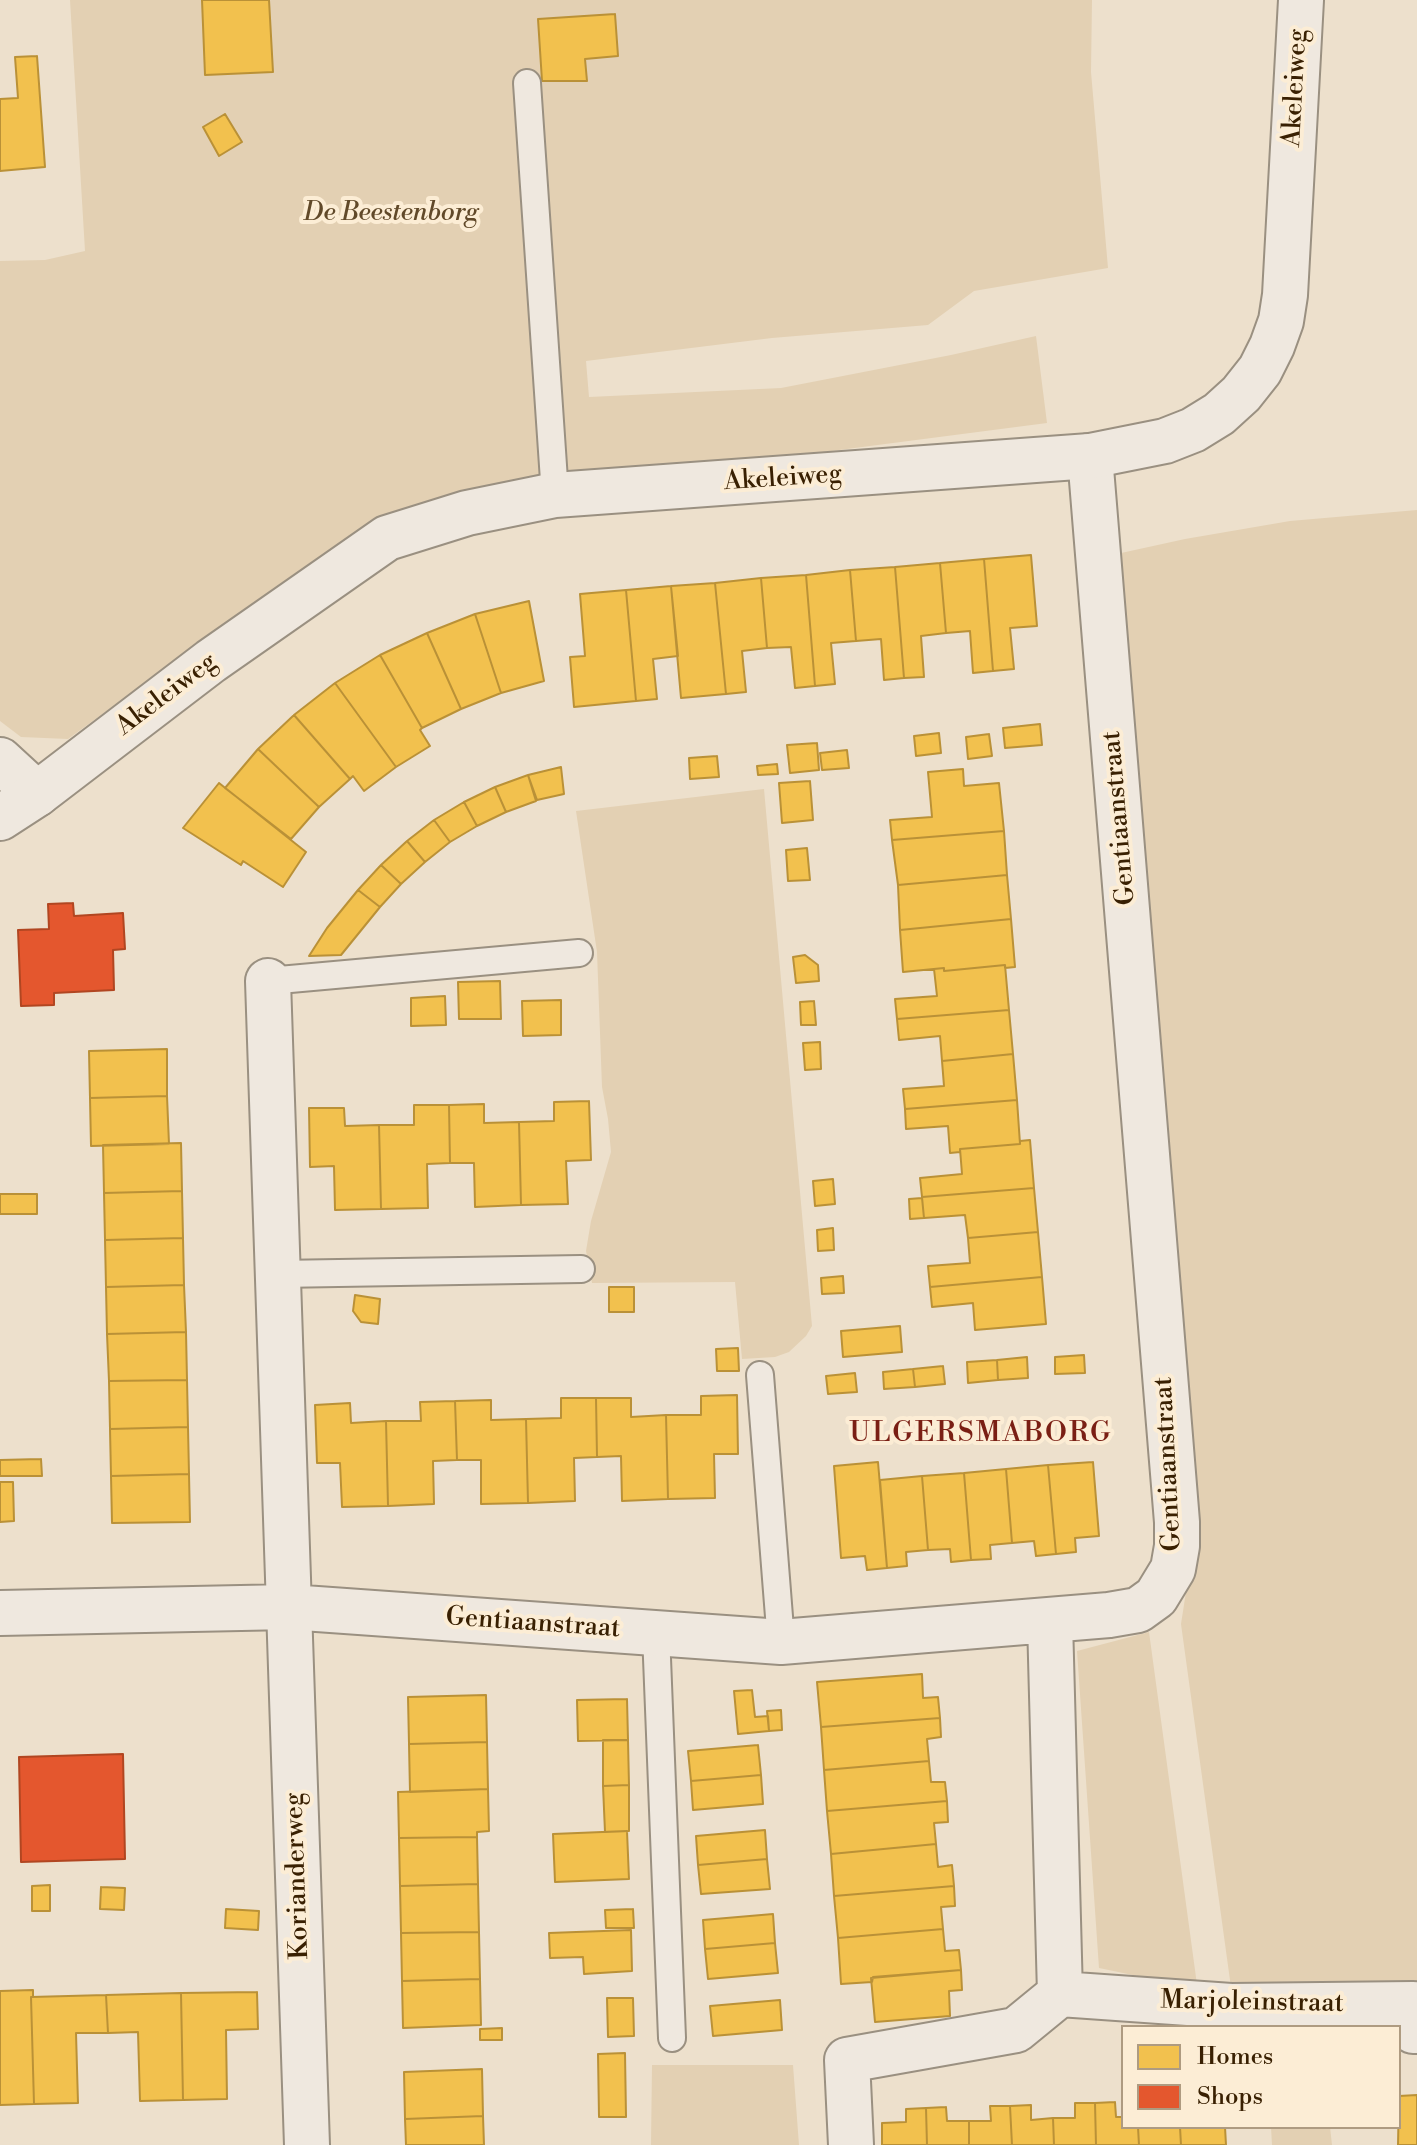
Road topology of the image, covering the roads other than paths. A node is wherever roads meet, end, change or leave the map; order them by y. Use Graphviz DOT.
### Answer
graph roads {
  1 [pos="1301,0"];
  2 [pos="527,83"];
  3 [pos="1090,456"];
  4 [pos="555,495"];
  5 [pos="0,760"];
  6 [pos="37,794"];
  7 [pos="0,818"];
  8 [pos="579,953"];
  9 [pos="268,981"];
  10 [pos="581,1269"];
  11 [pos="278,1274"];
  12 [pos="760,1375"];
  13 [pos="289,1607"];
  14 [pos="0,1613"];
  15 [pos="1050,1621"];
  16 [pos="656,1633"];
  17 [pos="781,1642"];
  18 [pos="1060,1994"];
  19 [pos="1417,2031"];
  20 [pos="672,2038"];
  21 [pos="307,2145"];
  22 [pos="851,2145"];
  1 -- 3 [label="street, Akeleiweg"];
  2 -- 4 [label="lane"];
  3 -- 4 [label="street, Akeleiweg"];
  3 -- 15 [label="street, Gentiaanstraat"];
  4 -- 6 [label="street, Akeleiweg"];
  5 -- 6 [label="street"];
  6 -- 7 [label="street, Akeleiweg"];
  8 -- 9 [label="lane"];
  9 -- 11 [label="street"];
  10 -- 11 [label="lane"];
  11 -- 13 [label="street"];
  12 -- 17 [label="lane"];
  13 -- 14 [label="street, Gentiaanstraat"];
  13 -- 16 [label="street, Gentiaanstraat"];
  13 -- 21 [label="street, Korianderweg"];
  15 -- 17 [label="street, Gentiaanstraat"];
  15 -- 18 [label="street"];
  16 -- 17 [label="street, Gentiaanstraat"];
  16 -- 20 [label="lane"];
  18 -- 19 [label="street, Marjoleinstraat"];
  18 -- 22 [label="street"];
}
